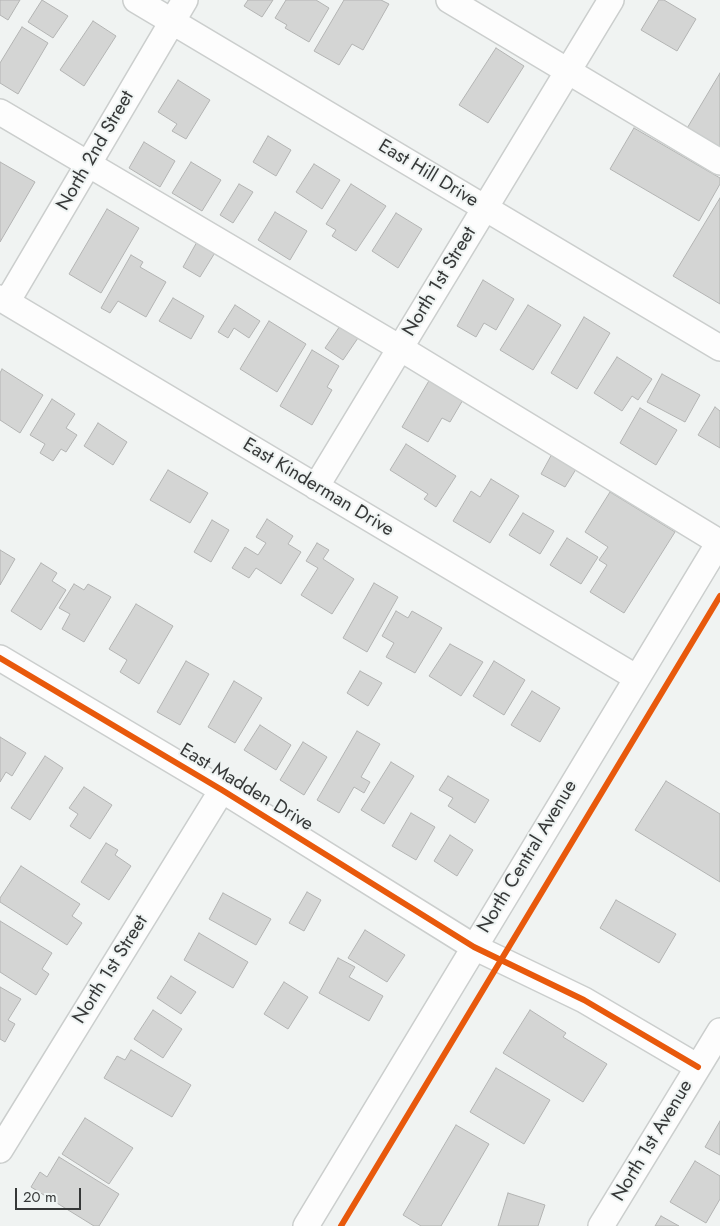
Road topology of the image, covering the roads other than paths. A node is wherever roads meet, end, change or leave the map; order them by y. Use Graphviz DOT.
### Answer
graph roads {
  1 [pos="136,0"];
  2 [pos="185,0"];
  3 [pos="449,0"];
  4 [pos="611,0"];
  5 [pos="172,21"];
  6 [pos="568,71"];
  7 [pos="0,112"];
  8 [pos="720,162"];
  9 [pos="88,164"];
  10 [pos="485,208"];
  11 [pos="4,300"];
  12 [pos="400,348"];
  13 [pos="720,348"];
  14 [pos="316,487"];
  15 [pos="720,541"];
  16 [pos="0,658"];
  17 [pos="637,678"];
  18 [pos="222,790"];
  19 [pos="474,946"];
  20 [pos="720,1031"];
  21 [pos="698,1067"];
  22 [pos="0,1150"];
  23 [pos="306,1226"];
  24 [pos="601,1226"];
  1 -- 5 [label="street, East Hill Drive"];
  2 -- 5 [label="street, North 2nd Street"];
  3 -- 6 [label="street"];
  4 -- 6 [label="street, North 1st Street"];
  5 -- 9 [label="street, North 2nd Street"];
  5 -- 10 [label="street, East Hill Drive"];
  6 -- 8 [label="street"];
  6 -- 10 [label="street, North 1st Street"];
  7 -- 9 [label="street"];
  9 -- 11 [label="street, North 2nd Street"];
  9 -- 12 [label="street"];
  10 -- 12 [label="street, North 1st Street"];
  10 -- 13 [label="street, East Hill Drive"];
  11 -- 14 [label="street, East Kinderman Drive"];
  12 -- 14 [label="street, North 1st Street"];
  12 -- 15 [label="street"];
  14 -- 17 [label="street, East Kinderman Drive"];
  15 -- 17 [label="street, North Central Avenue"];
  16 -- 18 [label="street, East Madden Drive"];
  17 -- 19 [label="street, North Central Avenue"];
  18 -- 19 [label="street, East Madden Drive"];
  18 -- 22 [label="street, North 1st Street"];
  19 -- 21 [label="street, East Madden Drive"];
  19 -- 23 [label="street, North Central Avenue"];
  20 -- 21 [label="street, North 1st Avenue"];
  21 -- 24 [label="street, North 1st Avenue"];
}
